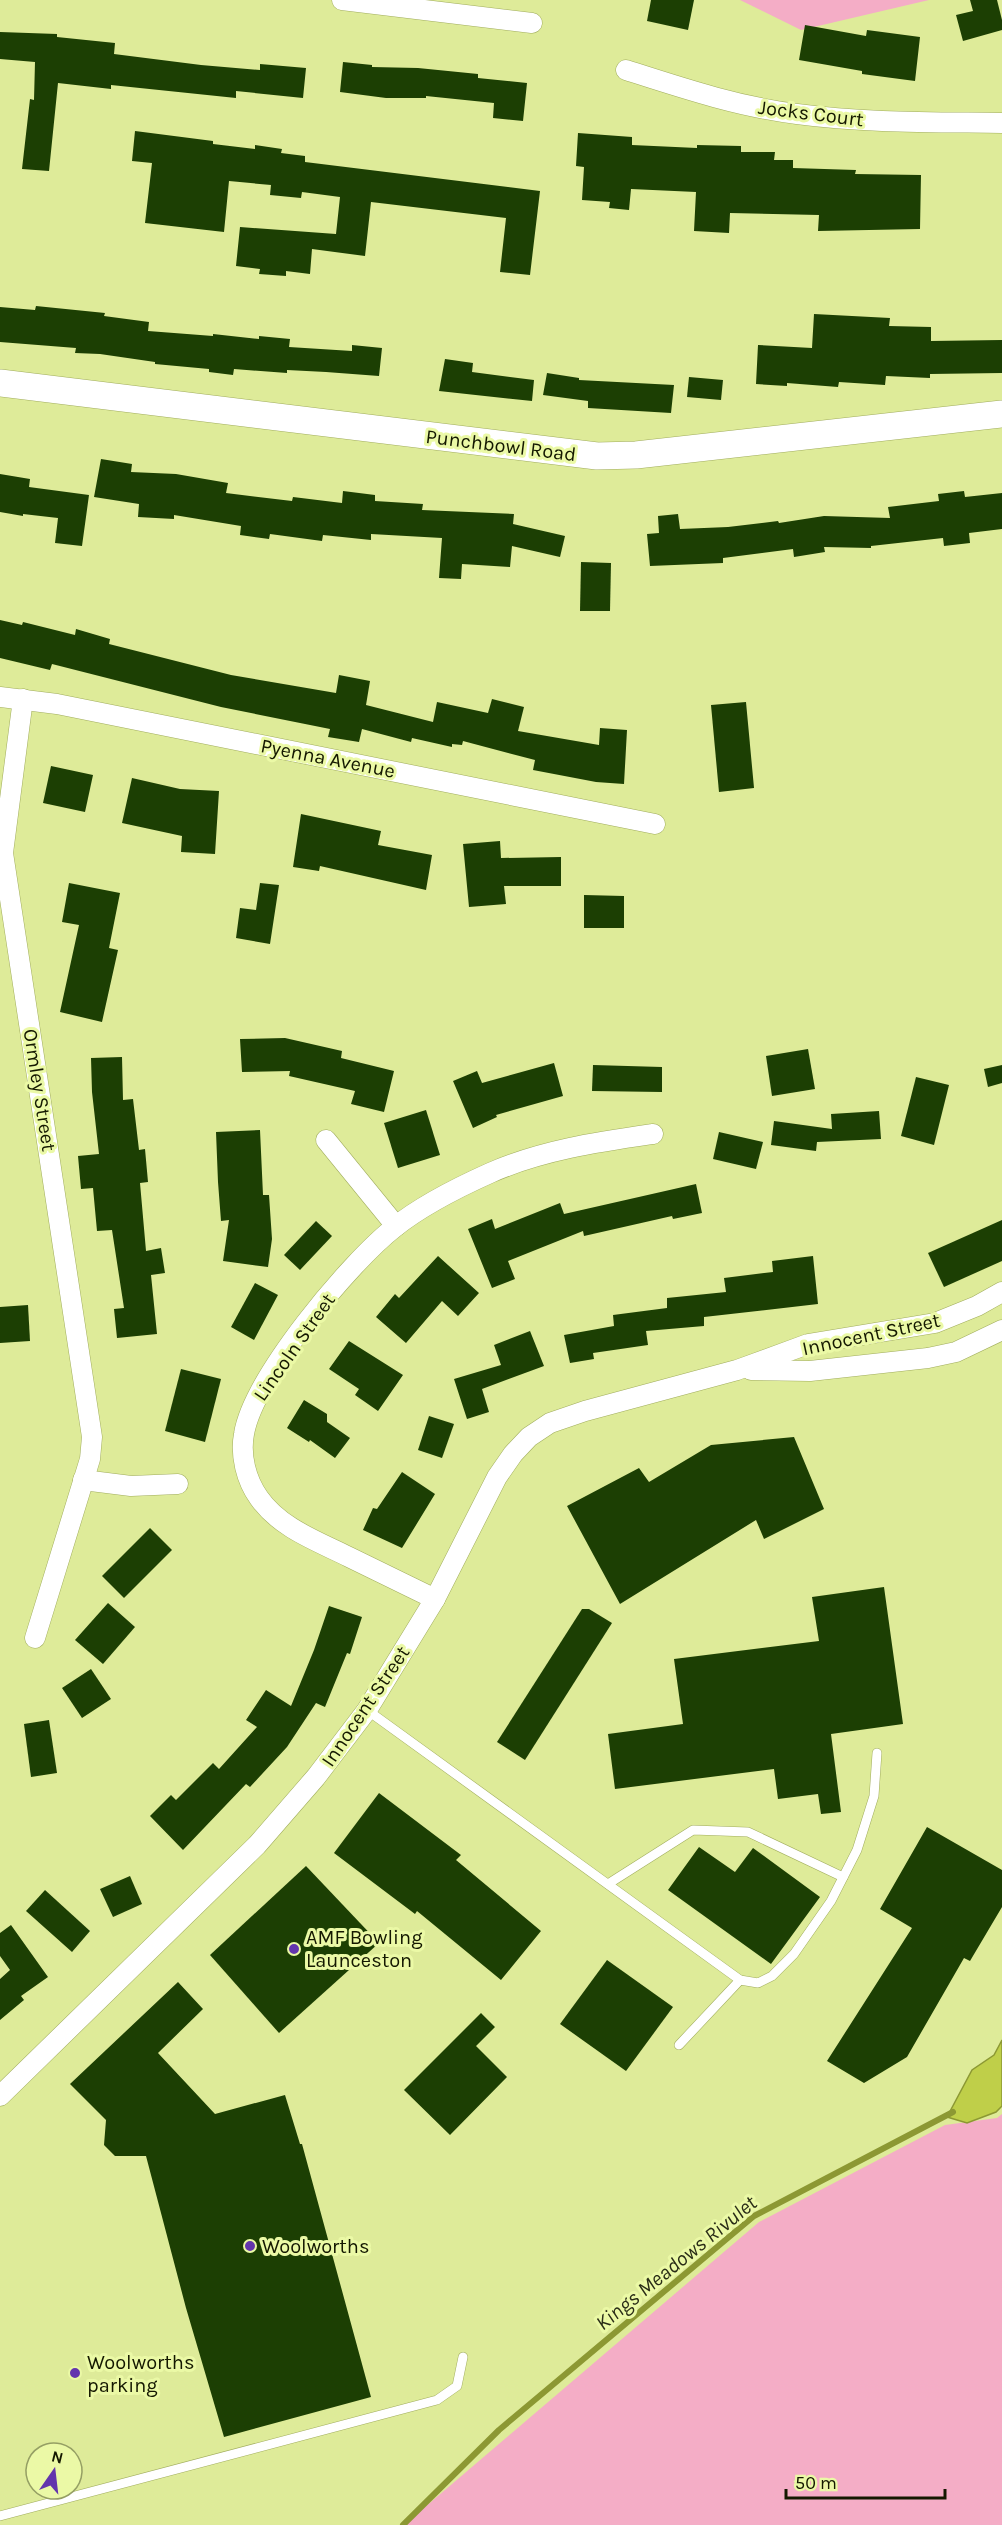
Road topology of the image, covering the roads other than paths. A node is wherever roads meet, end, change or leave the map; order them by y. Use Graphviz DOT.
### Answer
graph roads {
  1 [pos="342,0"];
  2 [pos="443,5"];
  3 [pos="532,23"];
  4 [pos="626,70"];
  5 [pos="1002,123"];
  6 [pos="0,383"];
  7 [pos="1002,414"];
  8 [pos="0,697"];
  9 [pos="23,699"];
  10 [pos="655,824"];
  11 [pos="7,918"];
  12 [pos="653,1134"];
  13 [pos="326,1140"];
  14 [pos="396,1226"];
  15 [pos="1002,1292"];
  16 [pos="1002,1330"];
  17 [pos="737,1370"];
  18 [pos="84,1480"];
  19 [pos="178,1484"];
  20 [pos="435,1599"];
  21 [pos="35,1638"];
  22 [pos="367,1710"];
  23 [pos="877,1753"];
  24 [pos="843,1877"];
  25 [pos="608,1884"];
  26 [pos="740,1980"];
  27 [pos="679,2045"];
  28 [pos="0,2096"];
  29 [pos="463,2357"];
  30 [pos="0,2517"];
  1 -- 2 [label="street"];
  2 -- 3 [label="street"];
  4 -- 5 [label="street, Jocks Court"];
  6 -- 7 [label="street, Punchbowl Road"];
  8 -- 9 [label="street, Pyenna Avenue"];
  9 -- 10 [label="street, Pyenna Avenue"];
  9 -- 11 [label="street, Ormley Street"];
  11 -- 18 [label="street, Ormley Street"];
  12 -- 14 [label="street, Lincoln Street"];
  13 -- 14 [label="street"];
  14 -- 20 [label="street, Lincoln Street"];
  15 -- 17 [label="street, Innocent Street"];
  16 -- 17 [label="street, Innocent Street"];
  17 -- 20 [label="street, Innocent Street"];
  18 -- 19 [label="street"];
  18 -- 21 [label="street, Ormley Street"];
  20 -- 22 [label="street, Innocent Street"];
  22 -- 25 [label="lane"];
  22 -- 28 [label="street, Innocent Street"];
  23 -- 24 [label="lane"];
  24 -- 25 [label="lane"];
  24 -- 26 [label="lane"];
  25 -- 26 [label="lane"];
  26 -- 27 [label="lane"];
  29 -- 30 [label="lane"];
}
